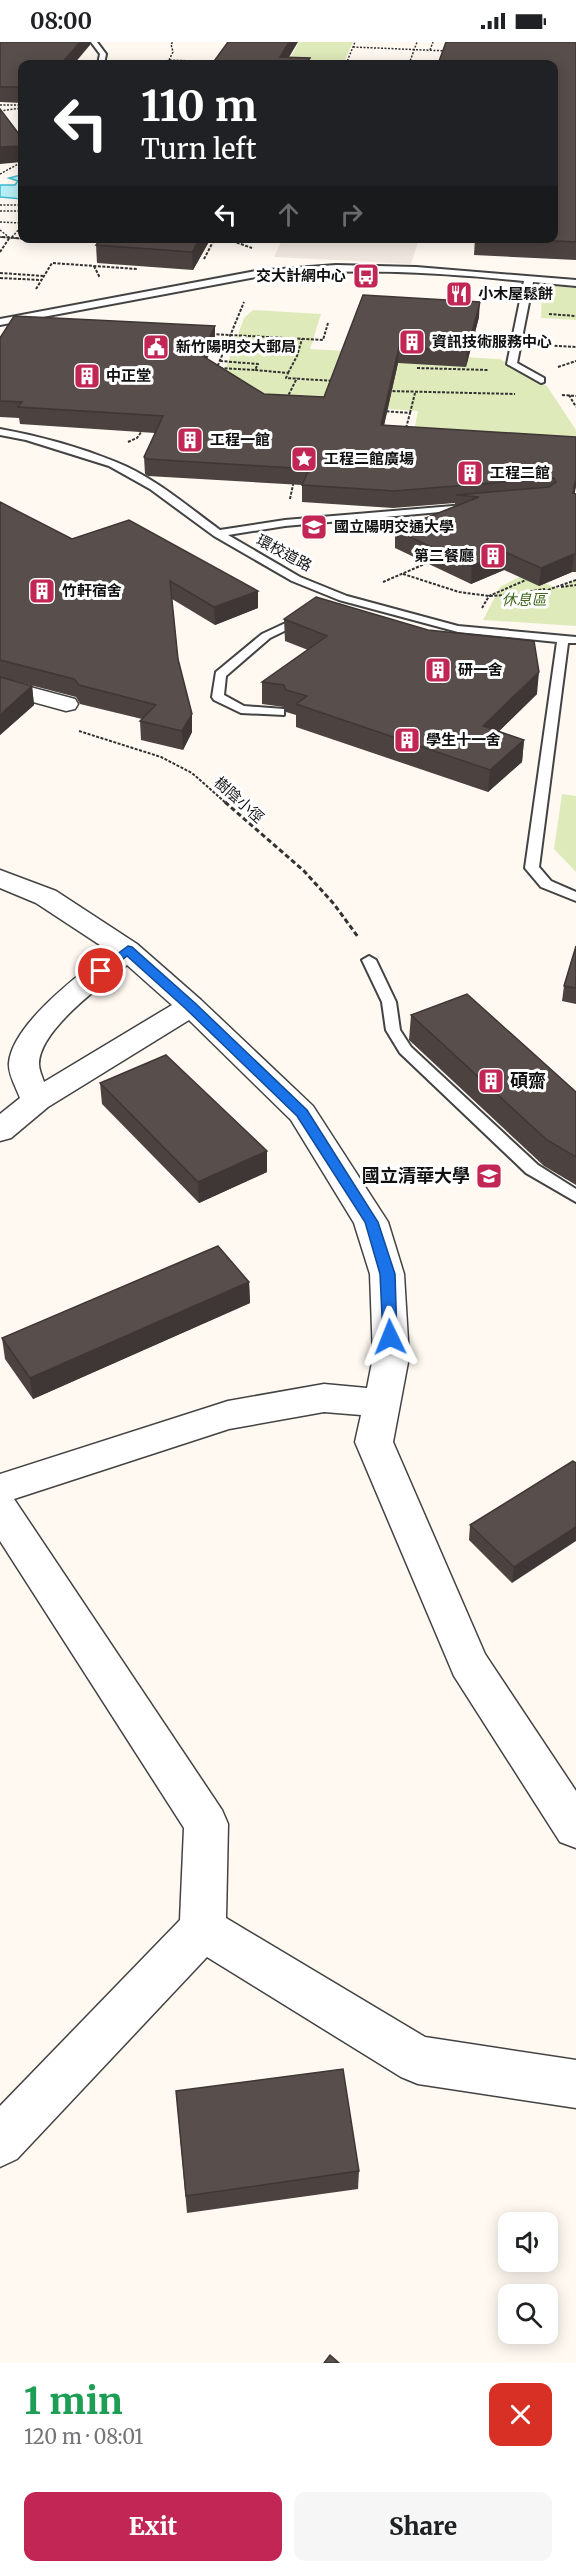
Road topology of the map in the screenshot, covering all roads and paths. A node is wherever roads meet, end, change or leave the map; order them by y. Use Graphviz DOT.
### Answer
graph roads {
  1 [pos="94,42"];
  2 [pos="173,42"];
  3 [pos="355,42"];
  4 [pos="417,42"];
  5 [pos="433,42"];
  6 [pos="353,47"];
  7 [pos="414,49"];
  8 [pos="430,50"];
  9 [pos="455,51"];
  10 [pos="102,60"];
  11 [pos="169,60"];
  12 [pos="348,60"];
  13 [pos="410,60"];
  14 [pos="0,105"];
  15 [pos="18,105"];
  16 [pos="18,109"];
  17 [pos="0,111"];
  18 [pos="18,164"];
  19 [pos="0,174"];
  20 [pos="0,205"];
  21 [pos="18,205"];
  22 [pos="0,211"];
  23 [pos="18,211"];
  24 [pos="0,222"];
  25 [pos="18,224"];
  26 [pos="18,229"];
  27 [pos="0,230"];
  28 [pos="0,237"];
  29 [pos="11,238"];
  30 [pos="18,238"];
  31 [pos="0,252"];
  32 [pos="100,257"];
  33 [pos="52,263"];
  34 [pos="0,273"];
  35 [pos="44,276"];
  36 [pos="0,278"];
  37 [pos="529,279"];
  38 [pos="41,280"];
  39 [pos="576,283"];
  40 [pos="245,300"];
  41 [pos="1,322"];
  42 [pos="328,323"];
  43 [pos="207,334"];
  44 [pos="230,335"];
  45 [pos="302,339"];
  46 [pos="516,343"];
  47 [pos="576,346"];
  48 [pos="220,361"];
  49 [pos="217,368"];
  50 [pos="417,368"];
  51 [pos="255,370"];
  52 [pos="528,372"];
  53 [pos="288,373"];
  54 [pos="214,377"];
  55 [pos="297,378"];
  56 [pos="541,380"];
  57 [pos="343,381"];
  58 [pos="384,391"];
  59 [pos="415,393"];
  60 [pos="522,395"];
  61 [pos="558,395"];
  62 [pos="278,396"];
  63 [pos="576,396"];
  64 [pos="376,411"];
  65 [pos="410,413"];
  66 [pos="135,426"];
  67 [pos="145,427"];
  68 [pos="0,432"];
  69 [pos="403,439"];
  70 [pos="295,478"];
  71 [pos="488,505"];
  72 [pos="285,524"];
  73 [pos="218,534"];
  74 [pos="427,563"];
  75 [pos="526,580"];
  76 [pos="576,580"];
  77 [pos="576,585"];
  78 [pos="489,596"];
  79 [pos="343,598"];
  80 [pos="400,613"];
  81 [pos="401,629"];
  82 [pos="543,638"];
  83 [pos="570,640"];
  84 [pos="503,646"];
  85 [pos="0,686"];
  86 [pos="66,704"];
  87 [pos="280,712"];
  88 [pos="0,878"];
  89 [pos="576,897"];
  90 [pos="128,950"];
  91 [pos="369,960"];
  92 [pos="191,1006"];
  93 [pos="36,1100"];
  94 [pos="0,1131"];
  95 [pos="576,1196"];
  96 [pos="382,1403"];
  97 [pos="0,1489"];
  98 [pos="0,1509"];
  99 [pos="576,1828"];
  100 [pos="203,1929"];
  101 [pos="576,2084"];
  102 [pos="0,2142"];
  1 -- 10 [label="lane"];
  2 -- 11 [label="path"];
  3 -- 6 [label="path"];
  4 -- 7 [label="path"];
  5 -- 8 [label="path"];
  6 -- 7 [label="path"];
  6 -- 12 [label="path"];
  7 -- 8 [label="path"];
  7 -- 13 [label="path"];
  8 -- 9 [label="path"];
  14 -- 15 [label="path"];
  16 -- 17 [label="path"];
  18 -- 19 [label="path"];
  20 -- 21 [label="path"];
  22 -- 23 [label="path"];
  24 -- 25 [label="path"];
  26 -- 29 [label="path"];
  27 -- 29 [label="path"];
  28 -- 29 [label="path"];
  29 -- 30 [label="path"];
  29 -- 31 [label="path"];
  32 -- 33 [label="path"];
  34 -- 35 [label="path"];
  36 -- 38 [label="path"];
  37 -- 39 [label="lane"];
  37 -- 41 [label="lane"];
  37 -- 46 [label="lane"];
  40 -- 44 [label="path"];
  42 -- 45 [label="path"];
  43 -- 44 [label="path"];
  44 -- 45 [label="path"];
  44 -- 48 [label="path"];
  45 -- 53 [label="path"];
  46 -- 47 [label="path"];
  46 -- 52 [label="lane"];
  48 -- 49 [label="path"];
  48 -- 51 [label="path"];
  49 -- 51 [label="path"];
  49 -- 54 [label="path"];
  50 -- 52 [label="path"];
  51 -- 53 [label="path"];
  52 -- 56 [label="lane"];
  53 -- 55 [label="path"];
  55 -- 57 [label="path"];
  55 -- 62 [label="path"];
  58 -- 59 [label="path"];
  59 -- 60 [label="path"];
  59 -- 65 [label="path"];
  61 -- 63 [label="path"];
  64 -- 65 [label="path"];
  65 -- 69 [label="path"];
  66 -- 67 [label="path"];
  68 -- 73 [label="lane, 環校道路"];
  70 -- 72 [label="path"];
  71 -- 72 [label="lane"];
  72 -- 73 [label="lane"];
  73 -- 79 [label="lane, 環校道路"];
  74 -- 78 [label="path"];
  75 -- 78 [label="path"];
  76 -- 78 [label="path"];
  77 -- 78 [label="path"];
  79 -- 80 [label="lane, 環校道路"];
  79 -- 87 [label="lane"];
  80 -- 81 [label="lane"];
  80 -- 82 [label="lane, 環校道路"];
  82 -- 83 [label="lane, 環校道路"];
  82 -- 84 [label="lane"];
  83 -- 89 [label="lane"];
  85 -- 86 [label="street"];
  86 -- 91 [label="path, 樹陰小徑"];
  88 -- 90 [label="street"];
  90 -- 92 [label="street"];
  90 -- 93 [label="street"];
  91 -- 95 [label="lane"];
  92 -- 93 [label="street"];
  92 -- 96 [label="street"];
  93 -- 94 [label="street"];
  96 -- 97 [label="street"];
  96 -- 99 [label="street"];
  98 -- 100 [label="street"];
  100 -- 101 [label="street"];
  100 -- 102 [label="street"];
}
